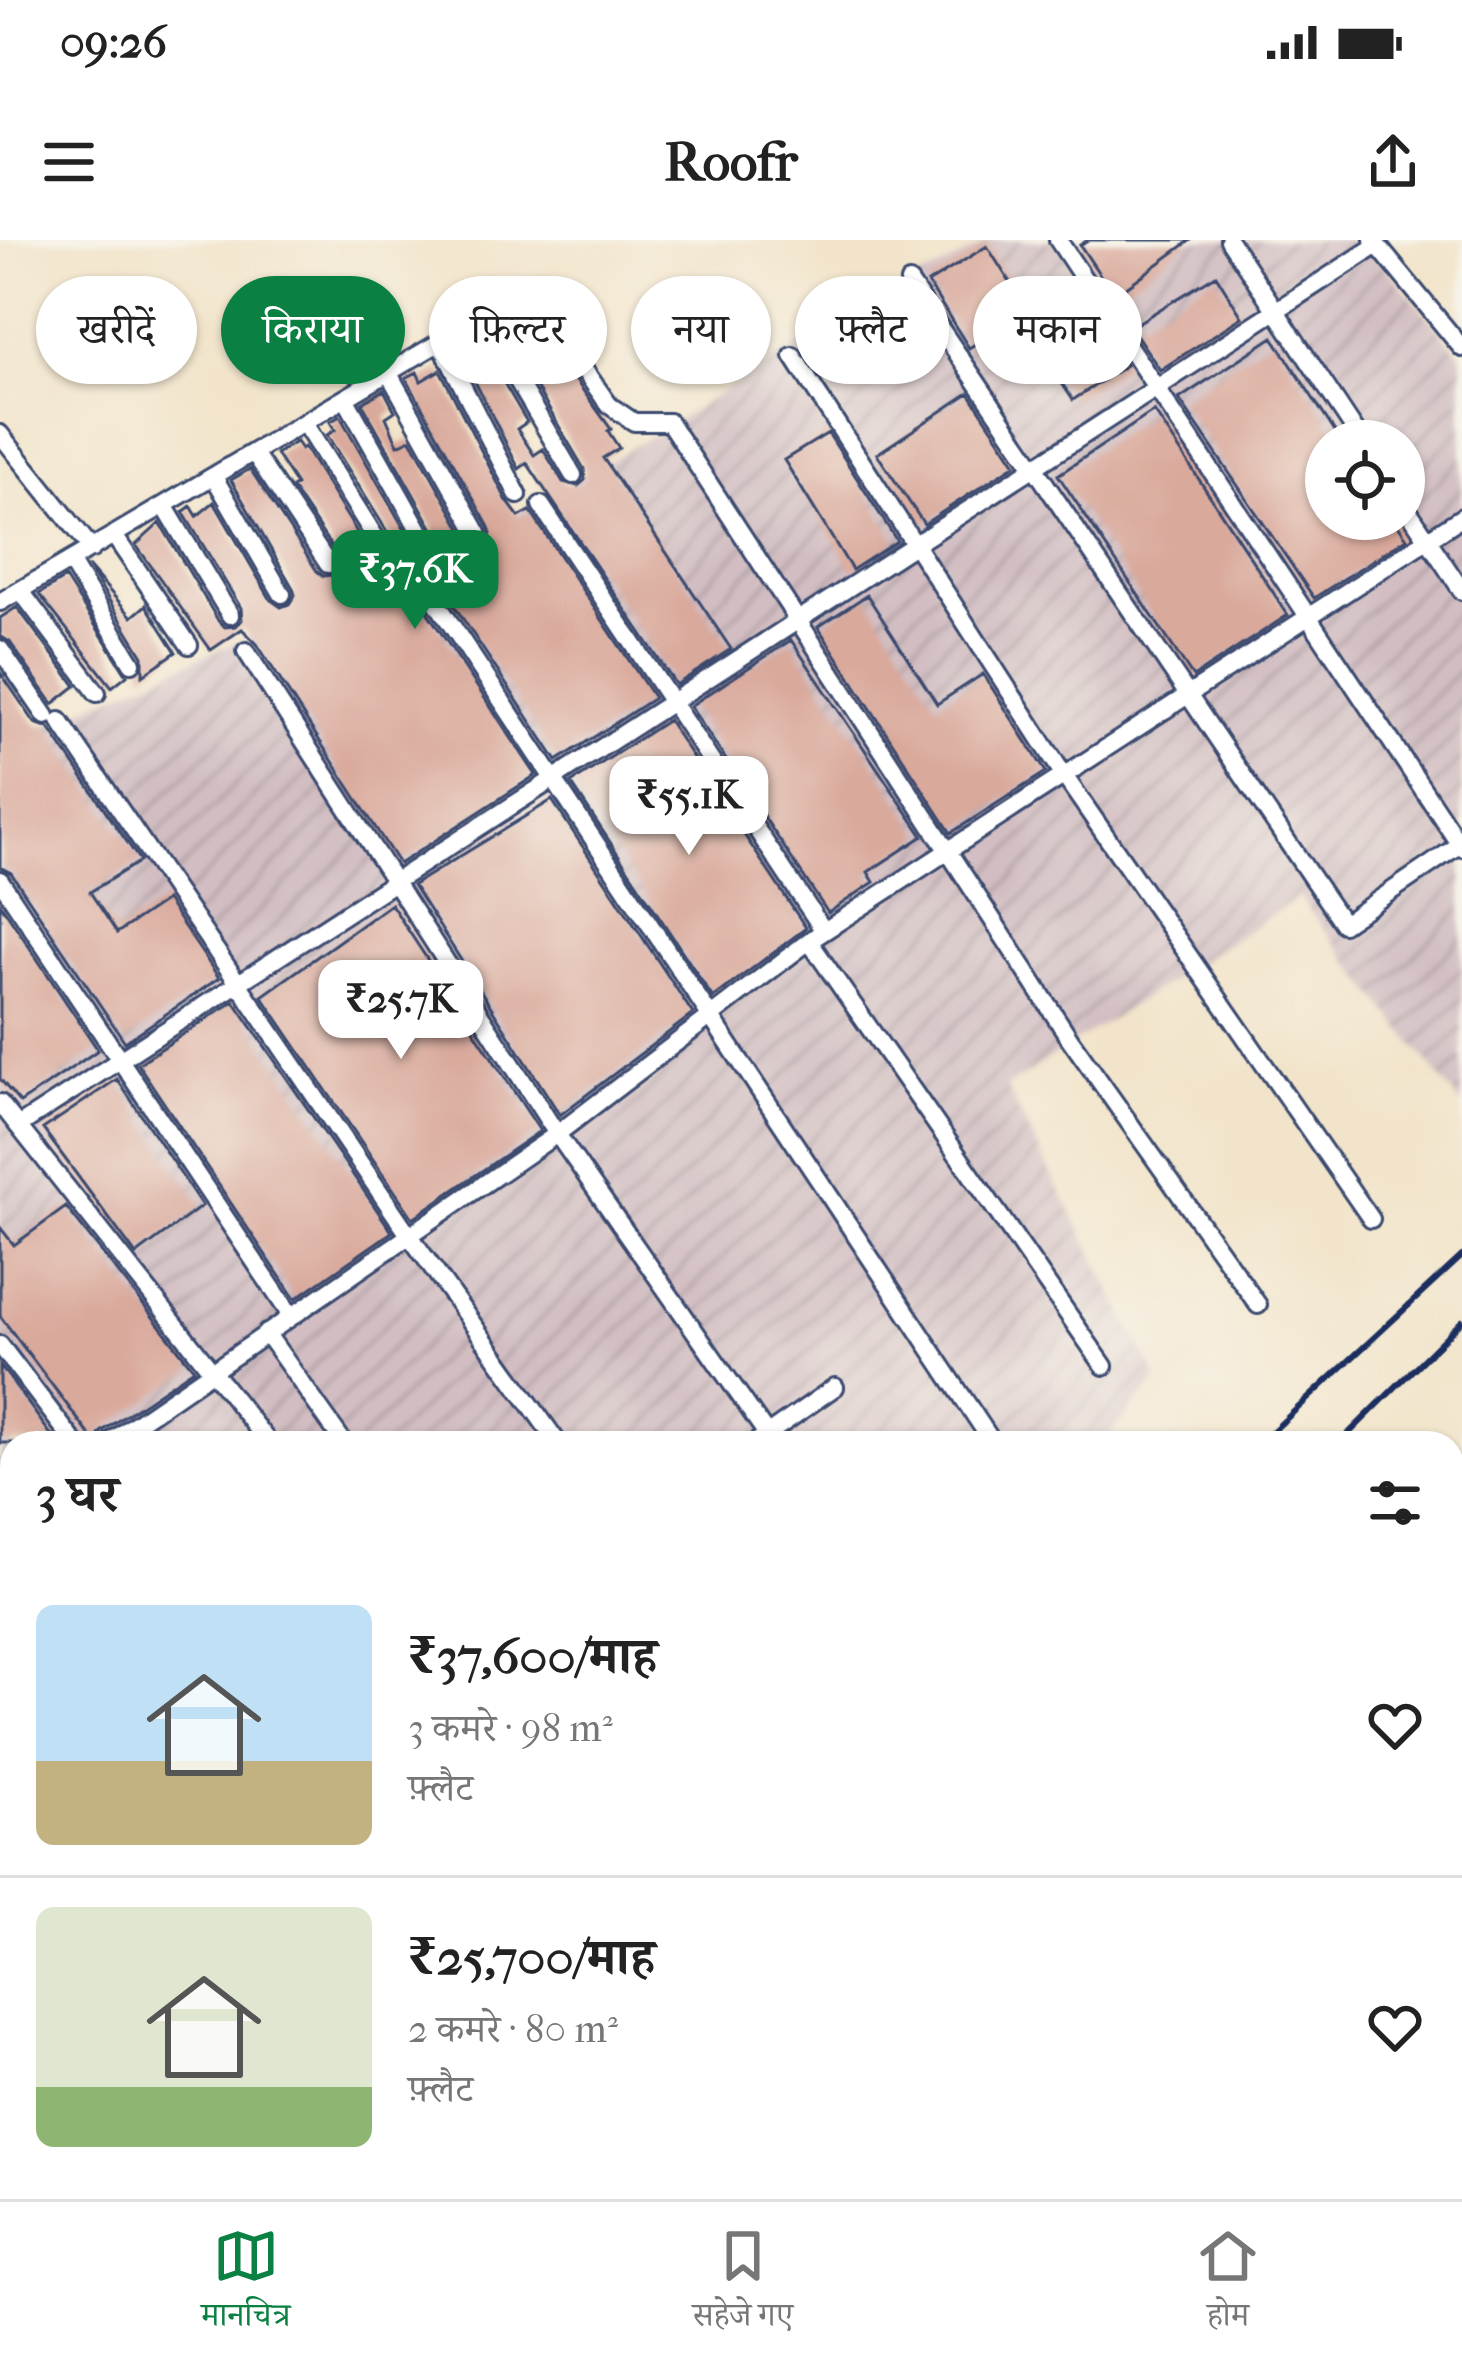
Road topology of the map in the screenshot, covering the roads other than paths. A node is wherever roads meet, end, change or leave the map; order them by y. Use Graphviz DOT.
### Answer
graph roads {
  1 [pos="1058,240"];
  2 [pos="1229,240"];
  3 [pos="1375,242"];
  4 [pos="1276,310"];
  5 [pos="949,341"];
  6 [pos="1462,348"];
  7 [pos="793,356"];
  8 [pos="368,384"];
  9 [pos="395,384"];
  10 [pos="461,384"];
  11 [pos="519,384"];
  12 [pos="594,384"];
  13 [pos="1157,388"];
  14 [pos="345,398"];
  15 [pos="1348,420"];
  16 [pos="304,423"];
  17 [pos="0,434"];
  18 [pos="254,453"];
  19 [pos="1035,468"];
  20 [pos="573,475"];
  21 [pos="214,477"];
  22 [pos="518,495"];
  23 [pos="541,505"];
  24 [pos="165,507"];
  25 [pos="1462,517"];
  26 [pos="478,533"];
  27 [pos="1425,535"];
  28 [pos="115,537"];
  29 [pos="1428,539"];
  30 [pos="913,542"];
  31 [pos="92,548"];
  32 [pos="382,548"];
  33 [pos="430,550"];
  34 [pos="70,561"];
  35 [pos="328,564"];
  36 [pos="417,573"];
  37 [pos="20,590"];
  38 [pos="1462,591"];
  39 [pos="282,594"];
  40 [pos="0,602"];
  41 [pos="230,615"];
  42 [pos="1309,618"];
  43 [pos="796,619"];
  44 [pos="189,645"];
  45 [pos="0,649"];
  46 [pos="246,651"];
  47 [pos="132,663"];
  48 [pos="97,693"];
  49 [pos="1189,697"];
  50 [pos="671,701"];
  51 [pos="1064,774"];
  52 [pos="552,778"];
  53 [pos="1461,845"];
  54 [pos="946,851"];
  55 [pos="0,880"];
  56 [pos="392,884"];
  57 [pos="816,936"];
  58 [pos="238,984"];
  59 [pos="707,1016"];
  60 [pos="121,1060"];
  61 [pos="0,1103"];
  62 [pos="18,1126"];
  63 [pos="556,1134"];
  64 [pos="1371,1219"];
  65 [pos="409,1235"];
  66 [pos="1258,1305"];
  67 [pos="291,1316"];
  68 [pos="266,1333"];
  69 [pos="0,1345"];
  70 [pos="1104,1366"];
  71 [pos="212,1371"];
  72 [pos="835,1387"];
  73 [pos="66,1431"];
  74 [pos="125,1431"];
  75 [pos="260,1431"];
  76 [pos="335,1431"];
  77 [pos="549,1431"];
  78 [pos="759,1431"];
  79 [pos="777,1431"];
  80 [pos="985,1431"];
  1 -- 13 [label="street"];
  2 -- 4 [label="street"];
  3 -- 4 [label="street"];
  3 -- 6 [label="street"];
  4 -- 13 [label="street"];
  4 -- 15 [label="street"];
  5 -- 19 [label="street"];
  7 -- 30 [label="street"];
  8 -- 14 [label="street"];
  9 -- 26 [label="street"];
  10 -- 22 [label="street"];
  11 -- 20 [label="street"];
  12 -- 43 [label="street"];
  13 -- 19 [label="street"];
  13 -- 42 [label="street"];
  14 -- 16 [label="street"];
  14 -- 33 [label="street"];
  16 -- 18 [label="street"];
  16 -- 32 [label="street"];
  17 -- 31 [label="street"];
  18 -- 21 [label="street"];
  18 -- 35 [label="street"];
  19 -- 30 [label="street"];
  19 -- 49 [label="street"];
  21 -- 24 [label="street"];
  21 -- 39 [label="street"];
  23 -- 50 [label="street"];
  24 -- 28 [label="street"];
  24 -- 41 [label="street"];
  25 -- 29 [label="street"];
  27 -- 29 [label="street"];
  28 -- 31 [label="street"];
  28 -- 44 [label="street"];
  29 -- 38 [label="street"];
  29 -- 42 [label="street"];
  30 -- 43 [label="street"];
  30 -- 51 [label="street"];
  31 -- 34 [label="street"];
  34 -- 37 [label="street"];
  34 -- 47 [label="street"];
  36 -- 52 [label="street"];
  37 -- 40 [label="street"];
  37 -- 48 [label="street"];
  42 -- 49 [label="street"];
  42 -- 53 [label="street"];
  43 -- 50 [label="street"];
  43 -- 54 [label="street"];
  45 -- 58 [label="street"];
  46 -- 56 [label="street"];
  49 -- 51 [label="street"];
  49 -- 53 [label="street"];
  50 -- 52 [label="street"];
  50 -- 57 [label="street"];
  51 -- 54 [label="street"];
  51 -- 64 [label="street"];
  52 -- 56 [label="street"];
  52 -- 59 [label="street"];
  54 -- 57 [label="street"];
  54 -- 66 [label="street"];
  55 -- 60 [label="street"];
  56 -- 58 [label="street"];
  56 -- 63 [label="street"];
  57 -- 59 [label="street"];
  57 -- 70 [label="street"];
  58 -- 60 [label="street"];
  58 -- 65 [label="street"];
  59 -- 63 [label="street"];
  59 -- 80 [label="street"];
  60 -- 62 [label="street"];
  60 -- 67 [label="street"];
  61 -- 62 [label="street"];
  62 -- 71 [label="street"];
  63 -- 65 [label="street"];
  63 -- 78 [label="street"];
  65 -- 67 [label="street"];
  65 -- 77 [label="street"];
  67 -- 68 [label="street"];
  68 -- 71 [label="street"];
  68 -- 76 [label="street"];
  69 -- 73 [label="street"];
  71 -- 74 [label="street"];
  71 -- 75 [label="street"];
  72 -- 79 [label="street"];
}
